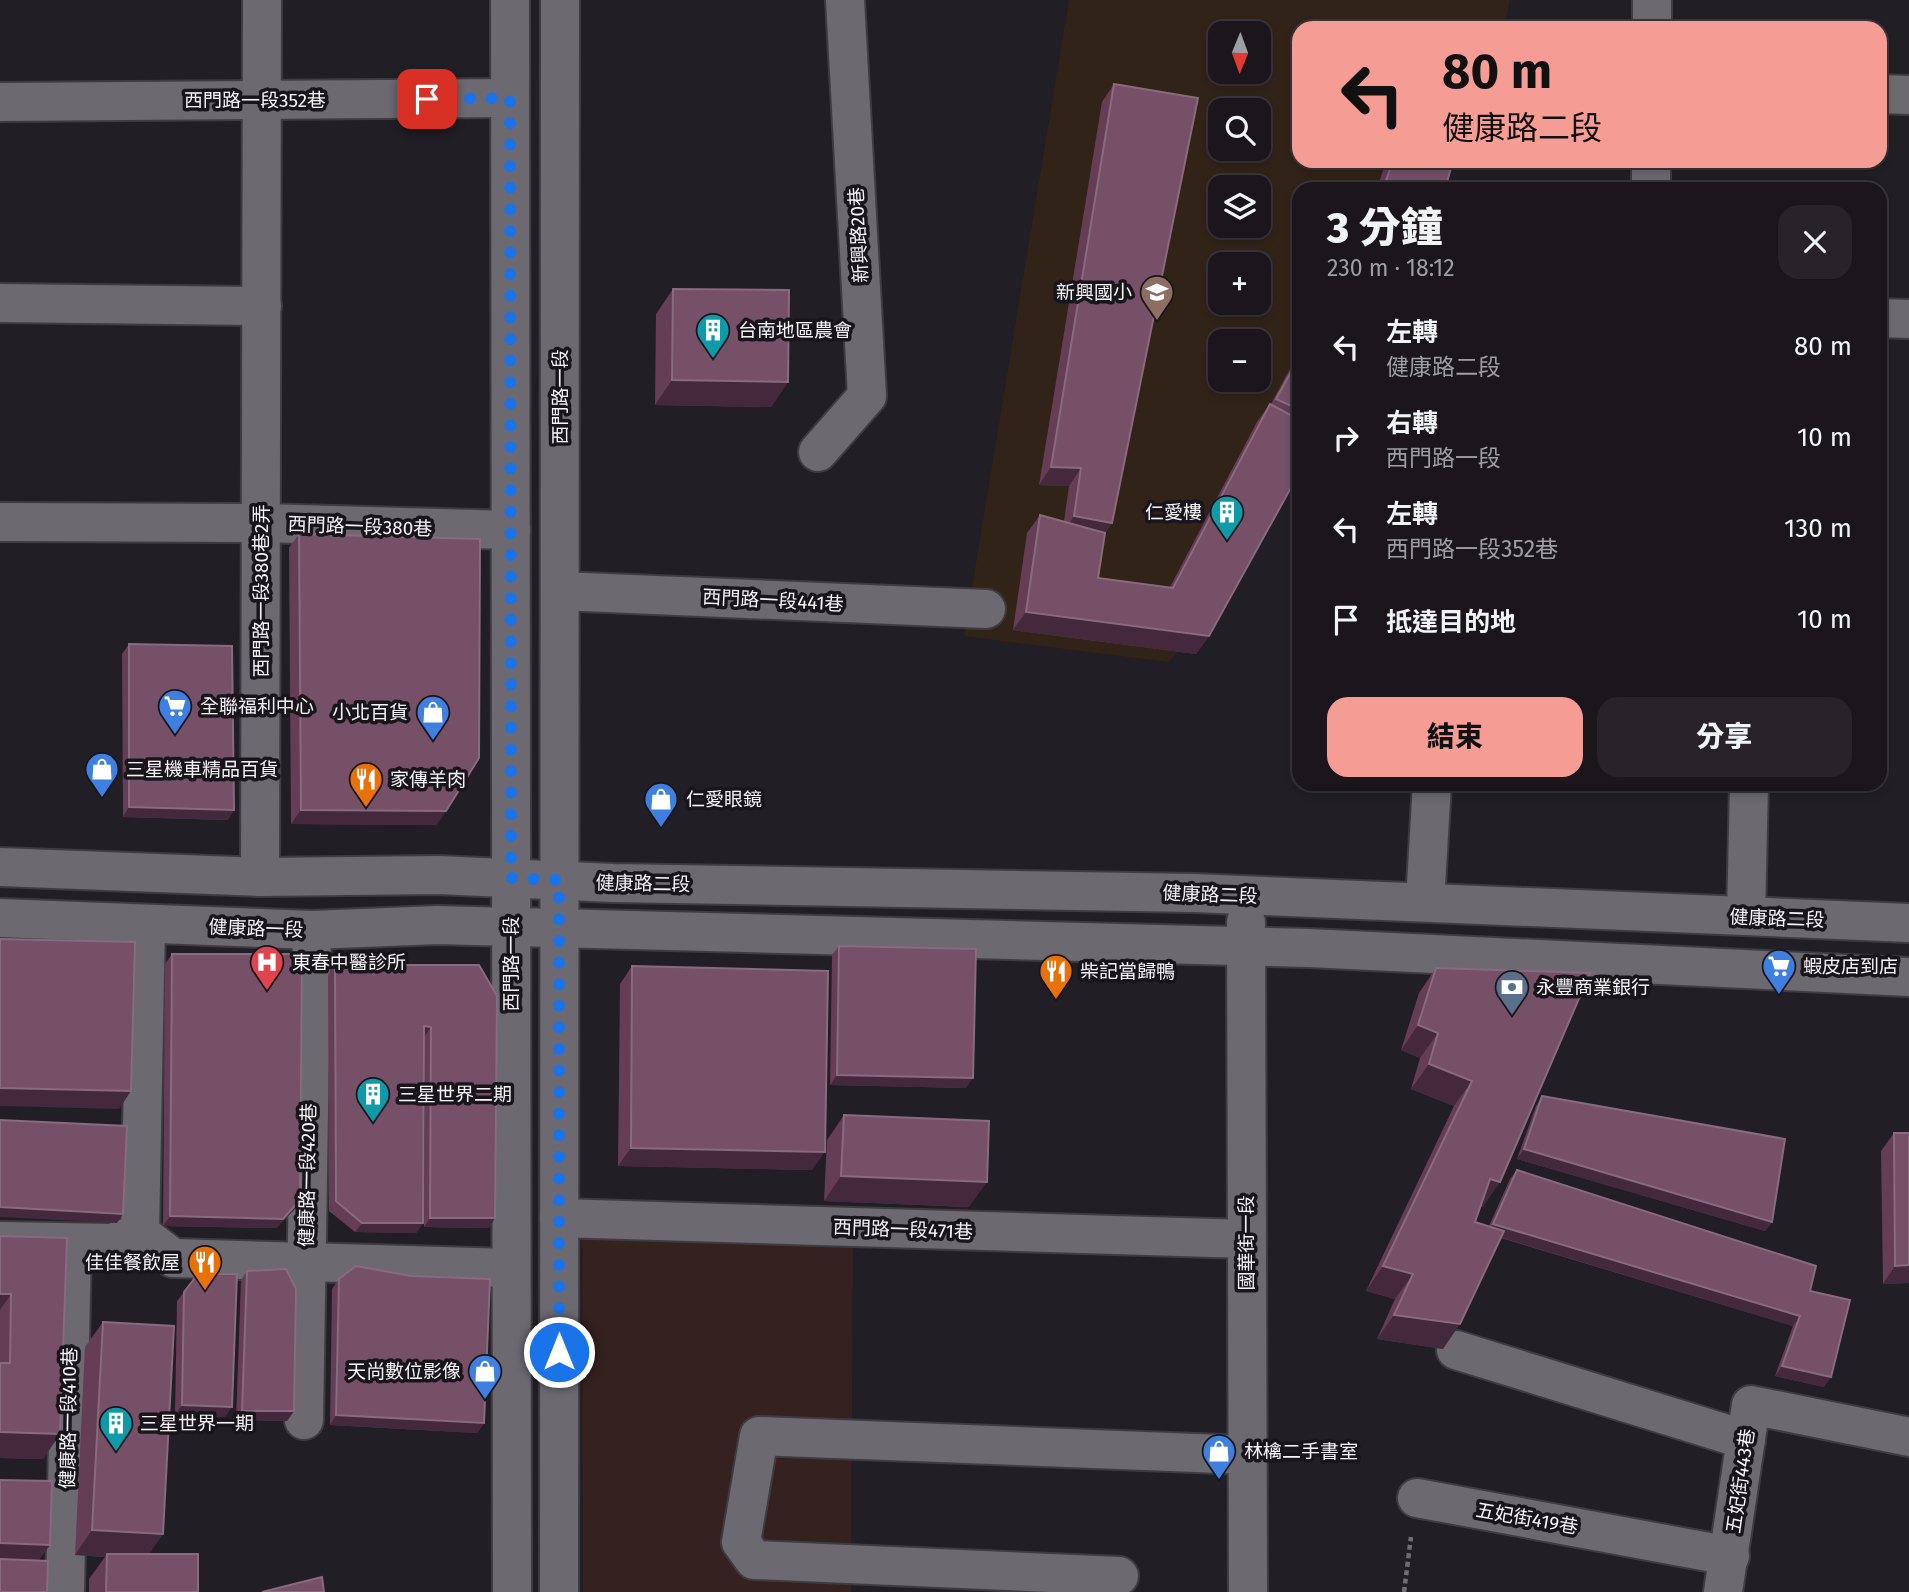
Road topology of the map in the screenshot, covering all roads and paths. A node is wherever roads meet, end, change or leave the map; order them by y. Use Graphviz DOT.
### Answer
graph roads {
  1 [pos="262,0"];
  2 [pos="510,0"];
  3 [pos="560,0"];
  4 [pos="845,0"];
  5 [pos="1652,0"];
  6 [pos="1652,21"];
  7 [pos="1887,94"];
  8 [pos="1909,95"];
  9 [pos="510,98"];
  10 [pos="262,100"];
  11 [pos="0,102"];
  12 [pos="0,303"];
  13 [pos="262,306"];
  14 [pos="1887,318"];
  15 [pos="1909,319"];
  16 [pos="818,452"];
  17 [pos="0,522"];
  18 [pos="262,523"];
  19 [pos="511,530"];
  20 [pos="560,590"];
  21 [pos="986,609"];
  22 [pos="1432,791"];
  23 [pos="1749,791"];
  24 [pos="0,867"];
  25 [pos="260,877"];
  26 [pos="511,878"];
  27 [pos="559,880"];
  28 [pos="1246,895"];
  29 [pos="1425,902"];
  30 [pos="1746,916"];
  31 [pos="0,918"];
  32 [pos="1909,923"];
  33 [pos="146,924"];
  34 [pos="511,927"];
  35 [pos="559,929"];
  36 [pos="312,930"];
  37 [pos="1245,947"];
  38 [pos="1909,977"];
  39 [pos="559,1218"];
  40 [pos="140,1233"];
  41 [pos="1246,1240"];
  42 [pos="0,1241"];
  43 [pos="72,1243"];
  44 [pos="305,1262"];
  45 [pos="511,1268"];
  46 [pos="1456,1350"];
  47 [pos="304,1420"];
  48 [pos="1909,1437"];
  49 [pos="1746,1440"];
  50 [pos="1247,1455"];
  51 [pos="1417,1498"];
  52 [pos="1726,1574"];
  53 [pos="1119,1576"];
  54 [pos="65,1592"];
  55 [pos="512,1592"];
  56 [pos="559,1592"];
  57 [pos="1248,1592"];
  58 [pos="1404,1592"];
  1 -- 10 [label="street, 西門路一段380巷2弄"];
  2 -- 9 [label="street, 西門路一段"];
  3 -- 20 [label="street, 西門路一段"];
  4 -- 16 [label="street, 新興路20巷"];
  5 -- 6 [label="street"];
  7 -- 8 [label="street"];
  9 -- 10 [label="street, 西門路一段352巷"];
  9 -- 19 [label="street, 西門路一段"];
  10 -- 11 [label="street, 西門路一段352巷"];
  10 -- 13 [label="street, 西門路一段380巷2弄"];
  12 -- 13 [label="street"];
  13 -- 18 [label="street, 西門路一段380巷2弄"];
  14 -- 15 [label="street"];
  17 -- 18 [label="street, 西門路一段380巷"];
  18 -- 19 [label="street, 西門路一段380巷"];
  18 -- 25 [label="street, 西門路一段380巷2弄"];
  19 -- 26 [label="street, 西門路一段"];
  20 -- 21 [label="street, 西門路一段441巷"];
  20 -- 27 [label="street, 西門路一段"];
  22 -- 29 [label="street"];
  23 -- 30 [label="street"];
  24 -- 25 [label="street"];
  25 -- 26 [label="street"];
  26 -- 27 [label="street, 健康路二段"];
  26 -- 34 [label="street, 西門路一段"];
  27 -- 28 [label="street, 健康路二段"];
  27 -- 35 [label="street, 西門路一段"];
  28 -- 29 [label="street, 健康路二段"];
  28 -- 37 [label="street, 國華街一段"];
  29 -- 30 [label="street, 健康路二段"];
  30 -- 32 [label="street, 健康路二段"];
  31 -- 33 [label="street, 健康路一段"];
  33 -- 36 [label="street, 健康路一段"];
  33 -- 40 [label="street"];
  34 -- 35 [label="street"];
  34 -- 36 [label="street, 健康路一段"];
  34 -- 45 [label="street, 西門路一段"];
  35 -- 37 [label="street"];
  35 -- 39 [label="street, 西門路一段"];
  36 -- 44 [label="street, 健康路一段420巷"];
  37 -- 38 [label="street"];
  37 -- 41 [label="street, 國華街一段"];
  39 -- 41 [label="street, 西門路一段471巷"];
  39 -- 56 [label="street, 西門路一段"];
  40 -- 43 [label="street"];
  40 -- 44 [label="street"];
  41 -- 50 [label="street, 國華街一段"];
  42 -- 43 [label="street"];
  43 -- 54 [label="street, 健康路一段410巷"];
  44 -- 45 [label="street"];
  44 -- 47 [label="street, 健康路一段420巷"];
  45 -- 55 [label="street, 西門路一段"];
  46 -- 49 [label="street"];
  48 -- 49 [label="street, 五妃街443巷"];
  49 -- 52 [label="street, 五妃街443巷"];
  50 -- 53 [label="street"];
  50 -- 57 [label="street, 國華街一段"];
  51 -- 52 [label="street, 五妃街419巷"];
  51 -- 58 [label="path"];
}
